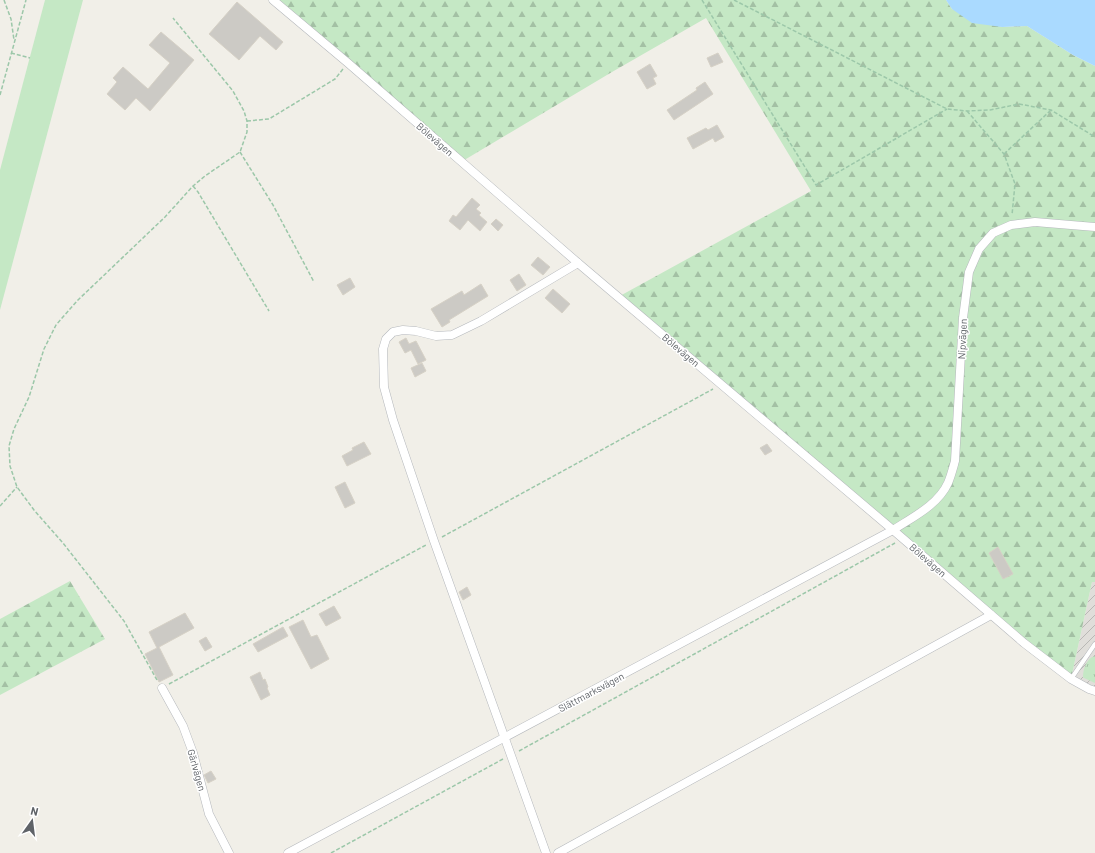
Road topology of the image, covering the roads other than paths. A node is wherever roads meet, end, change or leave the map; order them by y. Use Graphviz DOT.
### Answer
graph roads {
  1 [pos="273,0"];
  2 [pos="1095,227"];
  3 [pos="578,263"];
  4 [pos="893,530"];
  5 [pos="991,615"];
  6 [pos="1095,644"];
  7 [pos="1071,679"];
  8 [pos="162,688"];
  9 [pos="1095,691"];
  10 [pos="505,738"];
  11 [pos="229,853"];
  12 [pos="288,853"];
  13 [pos="546,853"];
  14 [pos="558,853"];
  1 -- 3 [label="street, Bölevägen"];
  2 -- 4 [label="street, Nipvägen"];
  3 -- 4 [label="street, Bölevägen"];
  3 -- 10 [label="street"];
  4 -- 5 [label="street, Bölevägen"];
  4 -- 10 [label="street, Slättmarksvägen"];
  5 -- 7 [label="street, Bölevägen"];
  5 -- 14 [label="street"];
  6 -- 7 [label="lane"];
  7 -- 9 [label="street, Bölevägen"];
  8 -- 11 [label="street, Gärlvägen"];
  10 -- 12 [label="street, Slättmarksvägen"];
  10 -- 13 [label="street"];
}
